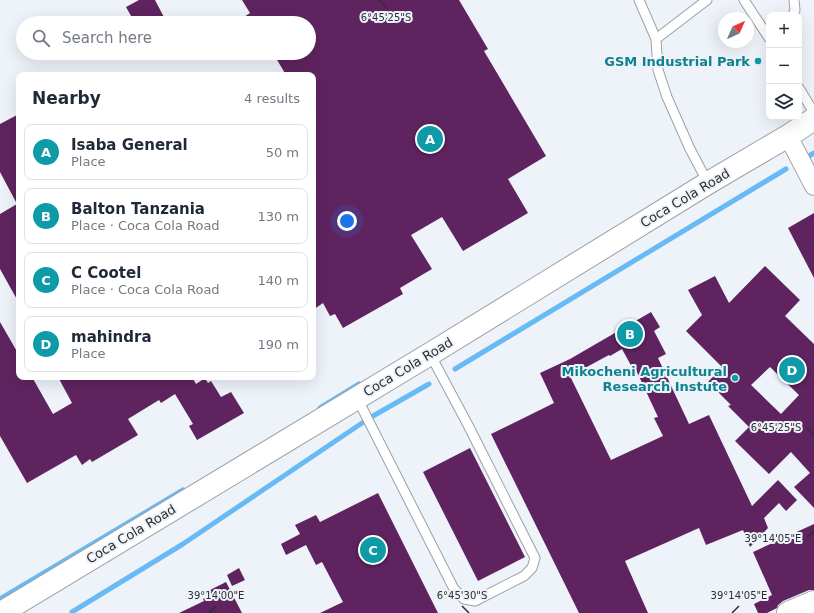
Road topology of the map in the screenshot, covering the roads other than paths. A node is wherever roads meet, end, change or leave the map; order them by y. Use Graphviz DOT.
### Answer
graph roads {
  1 [pos="639,0"];
  2 [pos="707,0"];
  3 [pos="744,0"];
  4 [pos="794,0"];
  5 [pos="794,12"];
  6 [pos="766,32"];
  7 [pos="656,39"];
  8 [pos="802,93"];
  9 [pos="814,113"];
  10 [pos="814,118"];
  11 [pos="788,136"];
  12 [pos="813,182"];
  13 [pos="708,183"];
  14 [pos="430,354"];
  15 [pos="357,398"];
  16 [pos="814,602"];
  17 [pos="1,613"];
  18 [pos="788,613"];
  1 -- 7 [label="lane"];
  2 -- 7 [label="lane"];
  3 -- 6 [label="lane"];
  4 -- 5 [label="lane"];
  7 -- 13 [label="lane"];
  8 -- 9 [label="lane"];
  10 -- 11 [label="main road, Coca Cola Road"];
  11 -- 12 [label="street"];
  11 -- 13 [label="main road, Coca Cola Road"];
  13 -- 14 [label="main road, Coca Cola Road"];
  14 -- 15 [label="main road, Coca Cola Road"];
  14 -- 15 [label="lane"];
  15 -- 17 [label="main road, Coca Cola Road"];
  16 -- 18 [label="main road"];
}
